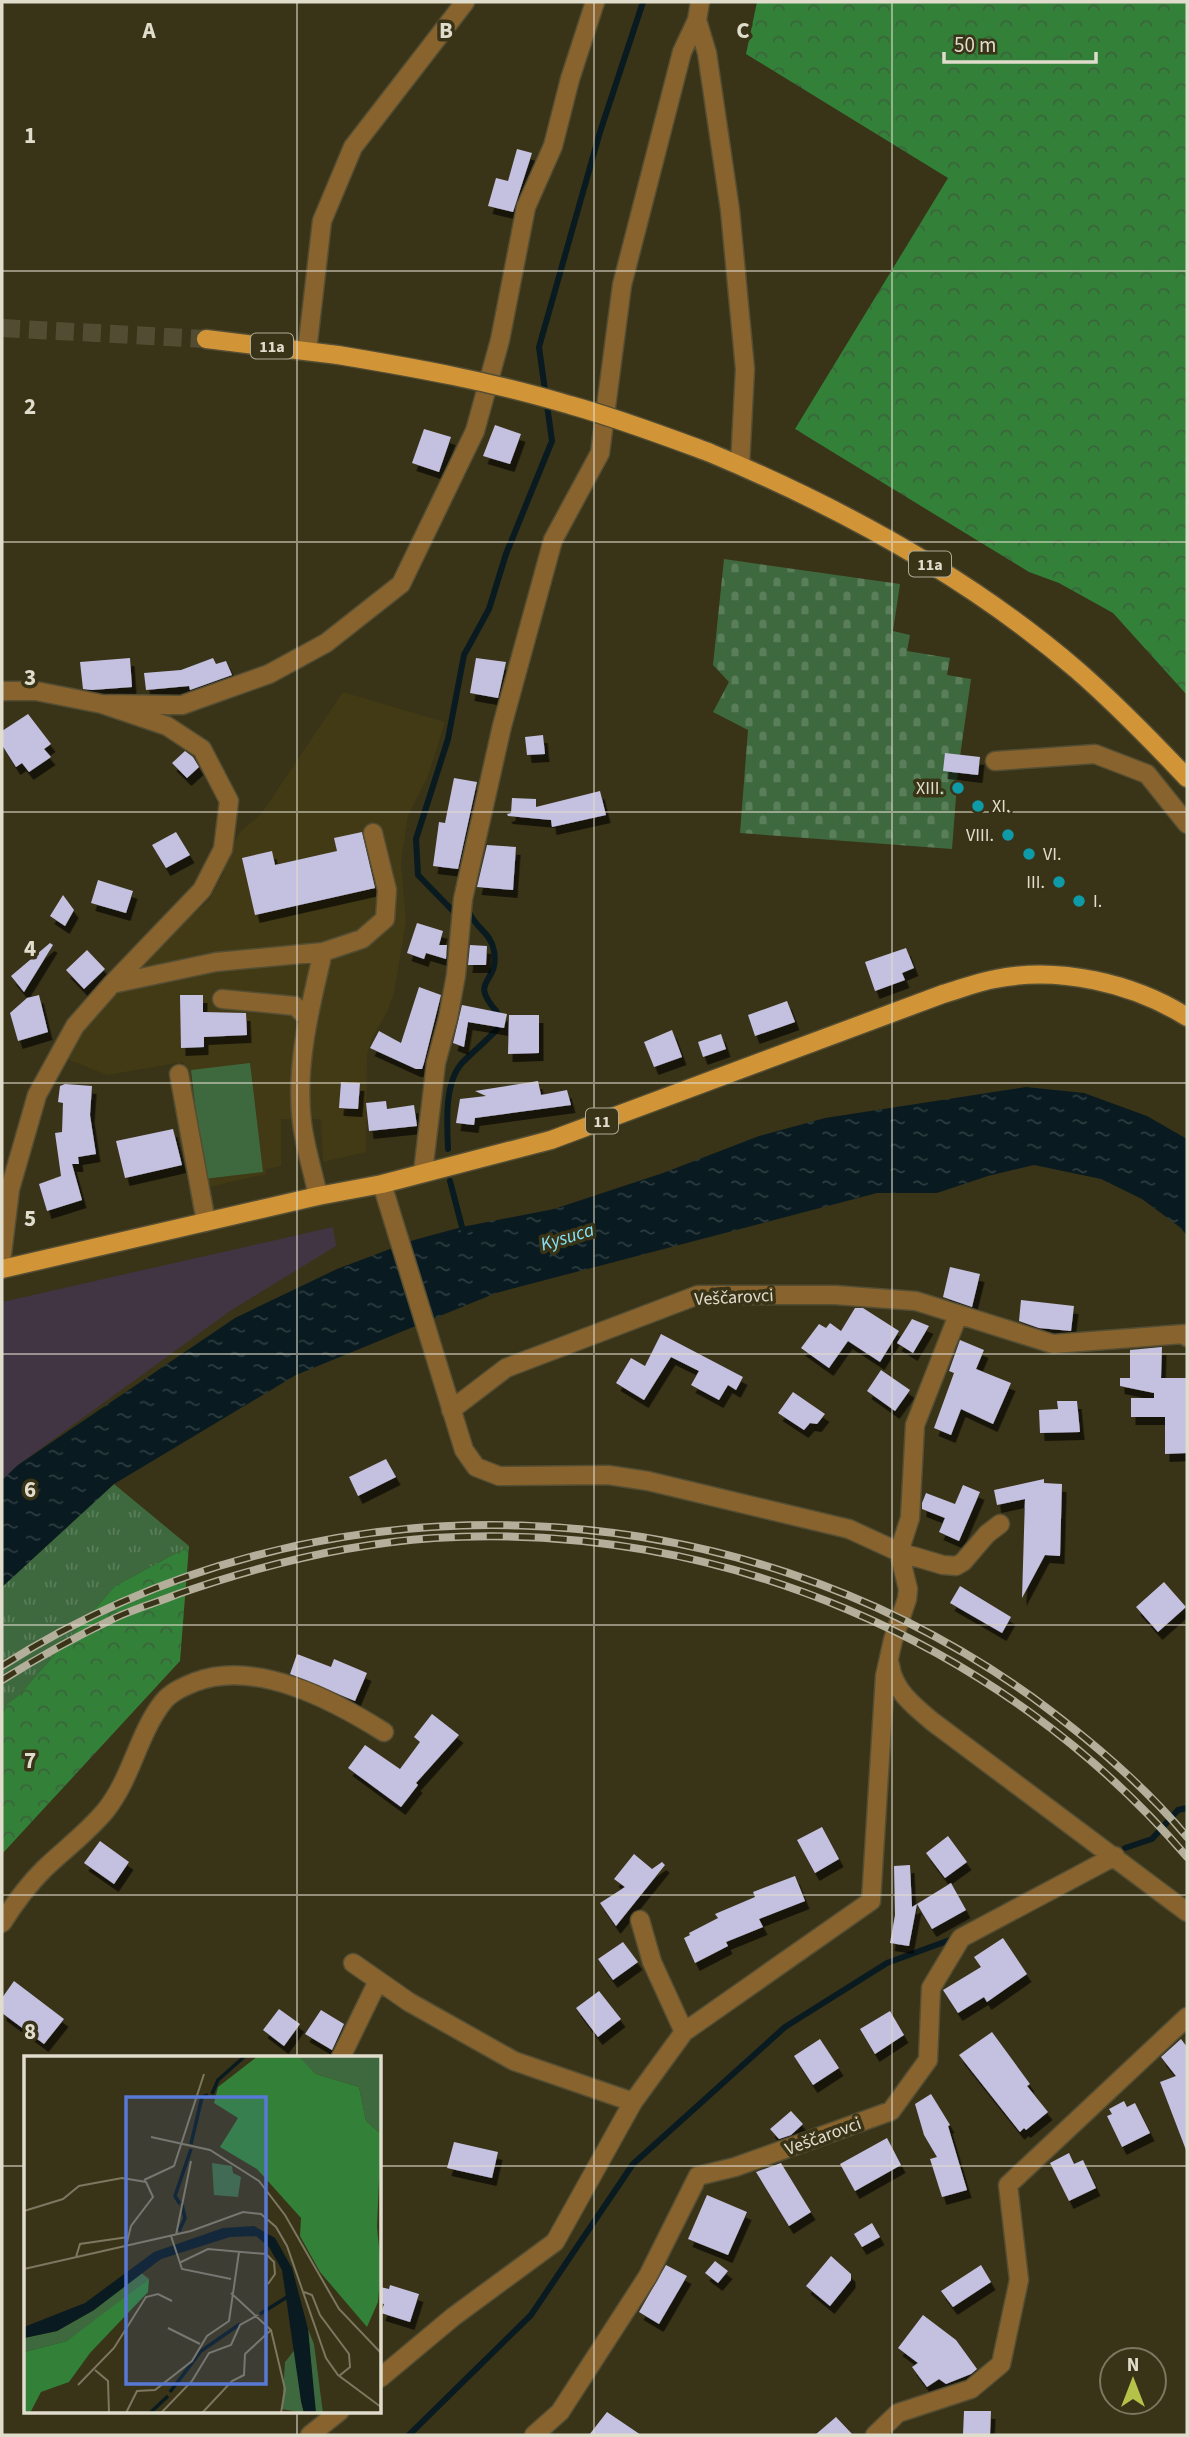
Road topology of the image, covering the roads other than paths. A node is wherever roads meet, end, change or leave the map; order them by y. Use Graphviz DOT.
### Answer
graph roads {
  1 [pos="465,2"];
  2 [pos="595,2"];
  3 [pos="700,2"];
  4 [pos="697,20"];
  5 [pos="206,339"];
  6 [pos="307,351"];
  7 [pos="740,465"];
  8 [pos="2,691"];
  9 [pos="102,704"];
  10 [pos="995,761"];
  11 [pos="1187,778"];
  12 [pos="1187,824"];
  13 [pos="373,833"];
  14 [pos="323,952"];
  15 [pos="111,984"];
  16 [pos="222,999"];
  17 [pos="1187,1017"];
  18 [pos="308,1018"];
  19 [pos="179,1074"];
  20 [pos="423,1172"];
  21 [pos="382,1184"];
  22 [pos="6,1189"];
  23 [pos="318,1196"];
  24 [pos="206,1222"];
  25 [pos="2,1254"];
  26 [pos="2,1269"];
  27 [pos="958,1315"];
  28 [pos="1187,1337"];
  29 [pos="451,1410"];
  30 [pos="1000,1524"];
  31 [pos="899,1552"];
  32 [pos="891,1651"];
  33 [pos="384,1732"];
  34 [pos="1115,1856"];
  35 [pos="1187,1912"];
  36 [pos="640,1920"];
  37 [pos="2,1923"];
  38 [pos="353,1963"];
  39 [pos="379,1981"];
  40 [pos="1187,2017"];
  41 [pos="684,2032"];
  42 [pos="342,2056"];
  43 [pos="633,2102"];
  44 [pos="382,2376"];
  45 [pos="339,2412"];
  46 [pos="310,2435"];
  47 [pos="534,2435"];
  48 [pos="874,2435"];
  1 -- 6 [label="street"];
  2 -- 9 [label="street"];
  3 -- 4 [label="street"];
  4 -- 7 [label="street"];
  4 -- 20 [label="street"];
  5 -- 6 [label="main road, 11a"];
  6 -- 7 [label="main road, 11a, bridge"];
  7 -- 11 [label="main road, 11a"];
  8 -- 9 [label="street"];
  9 -- 15 [label="street"];
  10 -- 12 [label="street"];
  13 -- 14 [label="street"];
  14 -- 15 [label="street"];
  14 -- 18 [label="street"];
  15 -- 22 [label="street"];
  16 -- 18 [label="street"];
  17 -- 20 [label="main road, 11"];
  18 -- 23 [label="street"];
  19 -- 24 [label="street"];
  20 -- 21 [label="main road, 11"];
  21 -- 23 [label="main road, 11"];
  21 -- 29 [label="street"];
  22 -- 25 [label="street"];
  23 -- 24 [label="main road, 11"];
  24 -- 26 [label="main road, 11"];
  27 -- 28 [label="street, Veščarovci"];
  27 -- 29 [label="street, Veščarovci"];
  27 -- 31 [label="street"];
  29 -- 31 [label="street"];
  30 -- 31 [label="street"];
  31 -- 32 [label="street"];
  32 -- 34 [label="street"];
  32 -- 41 [label="street"];
  33 -- 37 [label="street"];
  34 -- 35 [label="street"];
  34 -- 47 [label="street, Veščarovci"];
  36 -- 41 [label="street"];
  38 -- 39 [label="street"];
  39 -- 42 [label="street"];
  39 -- 43 [label="street"];
  40 -- 48 [label="street"];
  41 -- 43 [label="street"];
  43 -- 44 [label="street"];
  45 -- 46 [label="street"];
}
